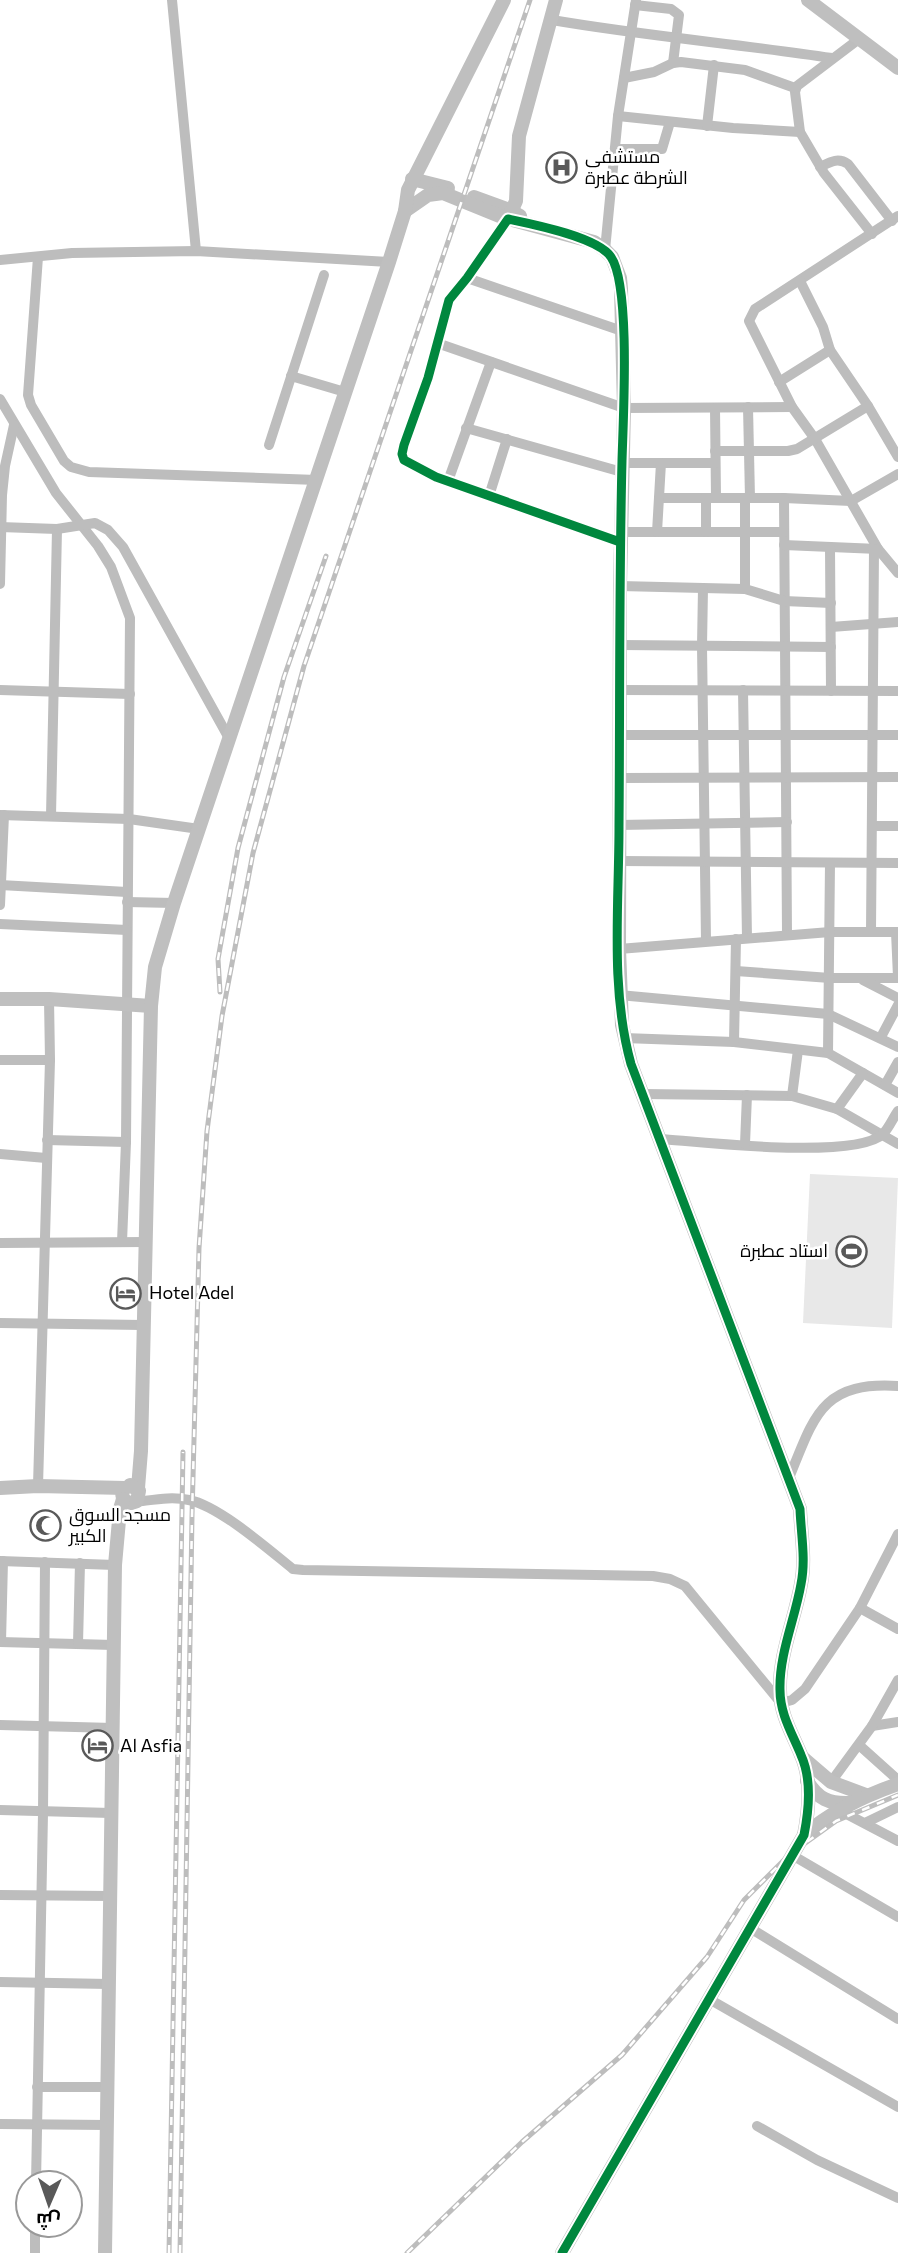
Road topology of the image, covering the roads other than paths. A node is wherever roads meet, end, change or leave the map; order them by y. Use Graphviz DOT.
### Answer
graph roads {
  1 [pos="173,0"];
  2 [pos="504,0"];
  3 [pos="566,0"];
  4 [pos="807,0"];
  5 [pos="636,3"];
  6 [pos="554,10"];
  7 [pos="631,34"];
  8 [pos="676,39"];
  9 [pos="859,39"];
  10 [pos="832,58"];
  11 [pos="673,63"];
  12 [pos="715,65"];
  13 [pos="898,68"];
  14 [pos="624,78"];
  15 [pos="795,88"];
  16 [pos="618,116"];
  17 [pos="670,122"];
  18 [pos="707,126"];
  19 [pos="800,132"];
  20 [pos="615,149"];
  21 [pos="820,167"];
  22 [pos="412,179"];
  23 [pos="405,211"];
  24 [pos="511,216"];
  25 [pos="895,219"];
  26 [pos="872,234"];
  27 [pos="605,250"];
  28 [pos="196,251"];
  29 [pos="38,257"];
  30 [pos="0,260"];
  31 [pos="389,262"];
  32 [pos="324,275"];
  33 [pos="467,278"];
  34 [pos="800,281"];
  35 [pos="622,331"];
  36 [pos="438,343"];
  37 [pos="830,350"];
  38 [pos="491,362"];
  39 [pos="291,376"];
  40 [pos="779,382"];
  41 [pos="345,392"];
  42 [pos="0,399"];
  43 [pos="867,405"];
  44 [pos="748,407"];
  45 [pos="792,407"];
  46 [pos="624,408"];
  47 [pos="715,408"];
  48 [pos="14,425"];
  49 [pos="466,428"];
  50 [pos="507,439"];
  51 [pos="815,439"];
  52 [pos="269,445"];
  53 [pos="749,452"];
  54 [pos="715,457"];
  55 [pos="898,457"];
  56 [pos="660,463"];
  57 [pos="622,468"];
  58 [pos="898,474"];
  59 [pos="317,480"];
  60 [pos="449,481"];
  61 [pos="489,496"];
  62 [pos="659,498"];
  63 [pos="711,498"];
  64 [pos="747,498"];
  65 [pos="783,498"];
  66 [pos="851,501"];
  67 [pos="82,524"];
  68 [pos="1,527"];
  69 [pos="57,529"];
  70 [pos="657,532"];
  71 [pos="706,532"];
  72 [pos="746,532"];
  73 [pos="784,532"];
  74 [pos="621,537"];
  75 [pos="785,545"];
  76 [pos="830,547"];
  77 [pos="876,549"];
  78 [pos="898,573"];
  79 [pos="0,584"];
  80 [pos="620,586"];
  81 [pos="703,588"];
  82 [pos="745,589"];
  83 [pos="784,601"];
  84 [pos="831,603"];
  85 [pos="898,622"];
  86 [pos="875,624"];
  87 [pos="831,627"];
  88 [pos="620,645"];
  89 [pos="702,646"];
  90 [pos="783,647"];
  91 [pos="831,647"];
  92 [pos="0,690"];
  93 [pos="620,690"];
  94 [pos="703,690"];
  95 [pos="743,690"];
  96 [pos="785,690"];
  97 [pos="831,691"];
  98 [pos="874,691"];
  99 [pos="898,691"];
  100 [pos="53,692"];
  101 [pos="130,694"];
  102 [pos="619,734"];
  103 [pos="703,735"];
  104 [pos="744,735"];
  105 [pos="786,735"];
  106 [pos="898,735"];
  107 [pos="874,736"];
  108 [pos="230,741"];
  109 [pos="745,776"];
  110 [pos="787,776"];
  111 [pos="873,776"];
  112 [pos="704,777"];
  113 [pos="898,777"];
  114 [pos="620,778"];
  115 [pos="2,815"];
  116 [pos="51,816"];
  117 [pos="129,819"];
  118 [pos="745,822"];
  119 [pos="787,822"];
  120 [pos="704,824"];
  121 [pos="619,825"];
  122 [pos="873,826"];
  123 [pos="898,826"];
  124 [pos="199,829"];
  125 [pos="619,861"];
  126 [pos="705,862"];
  127 [pos="745,862"];
  128 [pos="873,862"];
  129 [pos="788,863"];
  130 [pos="830,863"];
  131 [pos="898,863"];
  132 [pos="0,885"];
  133 [pos="127,897"];
  134 [pos="174,903"];
  135 [pos="0,905"];
  136 [pos="0,924"];
  137 [pos="127,930"];
  138 [pos="830,932"];
  139 [pos="872,932"];
  140 [pos="897,932"];
  141 [pos="787,934"];
  142 [pos="741,938"];
  143 [pos="706,941"];
  144 [pos="619,949"];
  145 [pos="736,971"];
  146 [pos="898,977"];
  147 [pos="830,978"];
  148 [pos="861,978"];
  149 [pos="620,995"];
  150 [pos="898,998"];
  151 [pos="0,999"];
  152 [pos="49,999"];
  153 [pos="128,1004"];
  154 [pos="898,1005"];
  155 [pos="151,1006"];
  156 [pos="735,1006"];
  157 [pos="828,1014"];
  158 [pos="881,1037"];
  159 [pos="624,1038"];
  160 [pos="734,1042"];
  161 [pos="898,1047"];
  162 [pos="797,1049"];
  163 [pos="828,1053"];
  164 [pos="0,1060"];
  165 [pos="50,1060"];
  166 [pos="898,1062"];
  167 [pos="863,1073"];
  168 [pos="885,1085"];
  169 [pos="898,1093"];
  170 [pos="643,1094"];
  171 [pos="747,1095"];
  172 [pos="792,1096"];
  173 [pos="837,1109"];
  174 [pos="898,1111"];
  175 [pos="882,1135"];
  176 [pos="661,1139"];
  177 [pos="47,1140"];
  178 [pos="126,1142"];
  179 [pos="745,1144"];
  180 [pos="898,1144"];
  181 [pos="0,1154"];
  182 [pos="46,1158"];
  183 [pos="122,1242"];
  184 [pos="146,1242"];
  185 [pos="0,1243"];
  186 [pos="44,1244"];
  187 [pos="0,1323"];
  188 [pos="41,1324"];
  189 [pos="143,1325"];
  190 [pos="898,1386"];
  191 [pos="789,1478"];
  192 [pos="38,1486"];
  193 [pos="0,1488"];
  194 [pos="130,1494"];
  195 [pos="898,1534"];
  196 [pos="1,1561"];
  197 [pos="45,1562"];
  198 [pos="80,1563"];
  199 [pos="115,1565"];
  200 [pos="860,1608"];
  201 [pos="898,1629"];
  202 [pos="0,1642"];
  203 [pos="43,1644"];
  204 [pos="78,1644"];
  205 [pos="114,1645"];
  206 [pos="898,1680"];
  207 [pos="781,1703"];
  208 [pos="898,1722"];
  209 [pos="0,1724"];
  210 [pos="42,1726"];
  211 [pos="872,1726"];
  212 [pos="113,1728"];
  213 [pos="859,1745"];
  214 [pos="803,1758"];
  215 [pos="807,1780"];
  216 [pos="831,1782"];
  217 [pos="898,1782"];
  218 [pos="866,1795"];
  219 [pos="844,1806"];
  220 [pos="898,1807"];
  221 [pos="0,1810"];
  222 [pos="43,1813"];
  223 [pos="111,1813"];
  224 [pos="867,1822"];
  225 [pos="804,1835"];
  226 [pos="898,1841"];
  227 [pos="792,1855"];
  228 [pos="0,1895"];
  229 [pos="40,1896"];
  230 [pos="110,1896"];
  231 [pos="898,1917"];
  232 [pos="750,1928"];
  233 [pos="0,1982"];
  234 [pos="39,1982"];
  235 [pos="109,1984"];
  236 [pos="709,2000"];
  237 [pos="898,2019"];
  238 [pos="37,2087"];
  239 [pos="107,2087"];
  240 [pos="898,2107"];
  241 [pos="0,2124"];
  242 [pos="37,2124"];
  243 [pos="107,2125"];
  244 [pos="757,2126"];
  245 [pos="36,2169"];
  246 [pos="898,2198"];
  247 [pos="105,2253"];
  248 [pos="562,2253"];
  1 -- 28 [label="street"];
  2 -- 22 [label="main road"];
  3 -- 6 [label="main road"];
  4 -- 9 [label="main road"];
  5 -- 7 [label="street"];
  5 -- 8 [label="street"];
  6 -- 7 [label="street"];
  6 -- 24 [label="main road"];
  7 -- 8 [label="street"];
  7 -- 14 [label="street"];
  8 -- 10 [label="street"];
  8 -- 11 [label="street"];
  9 -- 10 [label="street"];
  9 -- 13 [label="main road"];
  10 -- 15 [label="street"];
  11 -- 12 [label="street"];
  11 -- 14 [label="street"];
  12 -- 15 [label="street"];
  12 -- 18 [label="street"];
  14 -- 16 [label="street"];
  15 -- 19 [label="street"];
  16 -- 17 [label="street"];
  16 -- 20 [label="street"];
  17 -- 18 [label="street"];
  17 -- 20 [label="street"];
  18 -- 19 [label="street"];
  19 -- 21 [label="street"];
  20 -- 27 [label="street"];
  21 -- 25 [label="street"];
  21 -- 26 [label="street"];
  22 -- 23 [label="main road"];
  22 -- 24 [label="main road"];
  23 -- 24 [label="main road"];
  23 -- 31 [label="main road"];
  24 -- 27 [label="main road"];
  24 -- 33 [label="street"];
  25 -- 26 [label="street"];
  26 -- 34 [label="street"];
  27 -- 35 [label="main road"];
  28 -- 29 [label="street"];
  28 -- 31 [label="street"];
  29 -- 30 [label="street"];
  29 -- 59 [label="street"];
  31 -- 41 [label="main road"];
  32 -- 39 [label="street"];
  33 -- 35 [label="street"];
  33 -- 36 [label="street"];
  34 -- 37 [label="street"];
  34 -- 40 [label="street"];
  35 -- 46 [label="main road"];
  36 -- 38 [label="street"];
  36 -- 60 [label="street"];
  37 -- 40 [label="street"];
  37 -- 43 [label="street"];
  38 -- 46 [label="street"];
  38 -- 49 [label="street"];
  39 -- 41 [label="street"];
  39 -- 52 [label="street"];
  40 -- 45 [label="street"];
  41 -- 59 [label="main road"];
  42 -- 48 [label="street"];
  43 -- 51 [label="street"];
  43 -- 55 [label="street"];
  44 -- 45 [label="street"];
  44 -- 47 [label="street"];
  44 -- 53 [label="street"];
  45 -- 51 [label="street"];
  46 -- 47 [label="street"];
  46 -- 57 [label="main road"];
  47 -- 54 [label="street"];
  48 -- 67 [label="street"];
  48 -- 68 [label="street"];
  49 -- 50 [label="street"];
  49 -- 60 [label="street"];
  50 -- 57 [label="street"];
  50 -- 61 [label="street"];
  51 -- 53 [label="street"];
  51 -- 66 [label="street"];
  53 -- 54 [label="street"];
  53 -- 64 [label="street"];
  54 -- 56 [label="street"];
  54 -- 63 [label="street"];
  56 -- 57 [label="street"];
  56 -- 62 [label="street"];
  57 -- 74 [label="main road"];
  58 -- 66 [label="street"];
  59 -- 108 [label="main road"];
  60 -- 61 [label="street"];
  61 -- 74 [label="street"];
  62 -- 63 [label="street"];
  62 -- 70 [label="street"];
  63 -- 64 [label="street"];
  63 -- 71 [label="street"];
  64 -- 65 [label="street"];
  64 -- 72 [label="street"];
  65 -- 66 [label="street"];
  65 -- 73 [label="street"];
  66 -- 77 [label="street"];
  67 -- 69 [label="street"];
  67 -- 101 [label="street"];
  67 -- 108 [label="street"];
  68 -- 69 [label="street"];
  68 -- 79 [label="street"];
  69 -- 100 [label="street"];
  70 -- 71 [label="street"];
  70 -- 74 [label="street"];
  71 -- 72 [label="street"];
  72 -- 73 [label="street"];
  72 -- 82 [label="street"];
  73 -- 75 [label="street"];
  74 -- 80 [label="main road"];
  75 -- 76 [label="street"];
  75 -- 83 [label="street"];
  76 -- 77 [label="street"];
  76 -- 84 [label="street"];
  77 -- 78 [label="street"];
  77 -- 86 [label="street"];
  80 -- 81 [label="street"];
  80 -- 88 [label="main road"];
  81 -- 82 [label="street"];
  81 -- 89 [label="street"];
  82 -- 83 [label="street"];
  83 -- 84 [label="street"];
  83 -- 90 [label="street"];
  84 -- 87 [label="street"];
  85 -- 86 [label="street"];
  86 -- 87 [label="street"];
  86 -- 98 [label="street"];
  87 -- 91 [label="street"];
  88 -- 89 [label="street"];
  88 -- 93 [label="main road"];
  89 -- 90 [label="street"];
  89 -- 94 [label="street"];
  90 -- 91 [label="street"];
  90 -- 96 [label="street"];
  91 -- 97 [label="street"];
  92 -- 100 [label="street"];
  93 -- 94 [label="street"];
  93 -- 102 [label="main road"];
  94 -- 95 [label="street"];
  94 -- 103 [label="street"];
  95 -- 96 [label="street"];
  95 -- 104 [label="street"];
  96 -- 97 [label="street"];
  96 -- 105 [label="street"];
  97 -- 98 [label="street"];
  98 -- 99 [label="street"];
  98 -- 107 [label="street"];
  100 -- 101 [label="street"];
  100 -- 116 [label="street"];
  101 -- 117 [label="street"];
  102 -- 103 [label="street"];
  102 -- 114 [label="main road"];
  103 -- 104 [label="street"];
  103 -- 112 [label="street"];
  104 -- 105 [label="street"];
  104 -- 109 [label="street"];
  105 -- 107 [label="street"];
  105 -- 110 [label="street"];
  106 -- 107 [label="street"];
  107 -- 111 [label="street"];
  108 -- 124 [label="main road"];
  109 -- 110 [label="street"];
  109 -- 112 [label="street"];
  109 -- 118 [label="street"];
  110 -- 111 [label="street"];
  110 -- 119 [label="street"];
  111 -- 113 [label="street"];
  111 -- 122 [label="street"];
  112 -- 114 [label="street"];
  112 -- 120 [label="street"];
  114 -- 121 [label="main road"];
  115 -- 116 [label="street"];
  115 -- 132 [label="street"];
  116 -- 117 [label="street"];
  117 -- 124 [label="street"];
  117 -- 133 [label="street"];
  118 -- 119 [label="street"];
  118 -- 120 [label="street"];
  118 -- 127 [label="street"];
  119 -- 129 [label="street"];
  120 -- 121 [label="street"];
  120 -- 126 [label="street"];
  121 -- 125 [label="main road"];
  122 -- 123 [label="street"];
  122 -- 128 [label="street"];
  124 -- 134 [label="main road"];
  125 -- 126 [label="street"];
  125 -- 144 [label="main road"];
  126 -- 127 [label="street"];
  126 -- 143 [label="street"];
  127 -- 129 [label="street"];
  127 -- 142 [label="street"];
  128 -- 130 [label="street"];
  128 -- 131 [label="street"];
  128 -- 139 [label="street"];
  129 -- 130 [label="street"];
  129 -- 141 [label="street"];
  130 -- 138 [label="street"];
  132 -- 133 [label="street"];
  132 -- 135 [label="street"];
  133 -- 134 [label="street"];
  133 -- 137 [label="street"];
  134 -- 155 [label="main road"];
  136 -- 137 [label="street"];
  137 -- 153 [label="street"];
  138 -- 139 [label="street"];
  138 -- 141 [label="street"];
  138 -- 147 [label="street"];
  139 -- 140 [label="street"];
  140 -- 146 [label="street"];
  141 -- 142 [label="street"];
  142 -- 143 [label="street"];
  142 -- 145 [label="street"];
  143 -- 144 [label="street"];
  144 -- 149 [label="main road"];
  145 -- 147 [label="street"];
  145 -- 156 [label="street"];
  146 -- 148 [label="street"];
  147 -- 148 [label="street"];
  147 -- 157 [label="street"];
  148 -- 150 [label="street"];
  149 -- 156 [label="street"];
  149 -- 159 [label="main road"];
  151 -- 152 [label="main road"];
  152 -- 153 [label="main road"];
  152 -- 165 [label="street"];
  153 -- 155 [label="main road"];
  153 -- 178 [label="street"];
  154 -- 158 [label="street"];
  155 -- 184 [label="main road"];
  156 -- 157 [label="street"];
  156 -- 160 [label="street"];
  157 -- 158 [label="street"];
  157 -- 163 [label="street"];
  158 -- 161 [label="street"];
  159 -- 160 [label="street"];
  159 -- 170 [label="main road"];
  160 -- 162 [label="street"];
  162 -- 163 [label="street"];
  162 -- 172 [label="street"];
  163 -- 167 [label="street"];
  164 -- 165 [label="street"];
  165 -- 177 [label="street"];
  166 -- 168 [label="street"];
  167 -- 168 [label="street"];
  167 -- 173 [label="street"];
  168 -- 169 [label="street"];
  170 -- 171 [label="street"];
  170 -- 176 [label="main road"];
  171 -- 172 [label="street"];
  171 -- 179 [label="street"];
  172 -- 173 [label="street"];
  173 -- 175 [label="street"];
  174 -- 175 [label="street"];
  175 -- 179 [label="street"];
  175 -- 180 [label="street"];
  176 -- 179 [label="street"];
  176 -- 191 [label="main road"];
  177 -- 178 [label="street"];
  177 -- 182 [label="street"];
  178 -- 183 [label="street"];
  181 -- 182 [label="street"];
  182 -- 186 [label="street"];
  183 -- 184 [label="street"];
  183 -- 186 [label="street"];
  184 -- 189 [label="main road"];
  185 -- 186 [label="street"];
  186 -- 188 [label="street"];
  187 -- 188 [label="street"];
  188 -- 189 [label="street"];
  188 -- 192 [label="street"];
  189 -- 194 [label="main road"];
  190 -- 191 [label="street"];
  191 -- 207 [label="main road"];
  192 -- 193 [label="main road"];
  192 -- 194 [label="main road"];
  194 -- 199 [label="main road"];
  194 -- 207 [label="street"];
  195 -- 200 [label="street"];
  196 -- 197 [label="street"];
  196 -- 202 [label="street"];
  197 -- 198 [label="street"];
  197 -- 203 [label="street"];
  198 -- 199 [label="street"];
  198 -- 204 [label="street"];
  199 -- 205 [label="main road"];
  200 -- 201 [label="street"];
  200 -- 207 [label="street"];
  202 -- 203 [label="street"];
  203 -- 204 [label="street"];
  203 -- 210 [label="street"];
  204 -- 205 [label="street"];
  205 -- 212 [label="main road"];
  206 -- 211 [label="street"];
  207 -- 214 [label="main road"];
  208 -- 211 [label="street"];
  209 -- 210 [label="street"];
  210 -- 212 [label="street"];
  210 -- 222 [label="street"];
  211 -- 213 [label="street"];
  212 -- 223 [label="main road"];
  213 -- 216 [label="street"];
  213 -- 217 [label="street"];
  214 -- 215 [label="main road"];
  214 -- 216 [label="main road"];
  215 -- 219 [label="main road"];
  215 -- 225 [label="main road"];
  216 -- 218 [label="main road"];
  217 -- 218 [label="main road"];
  218 -- 219 [label="main road"];
  219 -- 224 [label="street"];
  219 -- 225 [label="main road"];
  220 -- 224 [label="street"];
  221 -- 222 [label="street"];
  222 -- 223 [label="street"];
  222 -- 229 [label="street"];
  223 -- 230 [label="main road"];
  224 -- 226 [label="street"];
  225 -- 227 [label="main road"];
  227 -- 231 [label="street"];
  227 -- 232 [label="main road"];
  228 -- 229 [label="street"];
  229 -- 230 [label="street"];
  229 -- 234 [label="street"];
  230 -- 235 [label="main road"];
  232 -- 236 [label="main road"];
  232 -- 237 [label="street"];
  233 -- 234 [label="street"];
  234 -- 235 [label="street"];
  234 -- 238 [label="street"];
  235 -- 239 [label="main road"];
  236 -- 240 [label="street"];
  236 -- 248 [label="main road"];
  238 -- 239 [label="street"];
  238 -- 242 [label="street"];
  239 -- 243 [label="main road"];
  241 -- 242 [label="street"];
  242 -- 243 [label="street"];
  242 -- 245 [label="street"];
  243 -- 247 [label="main road"];
  244 -- 246 [label="street"];
}
